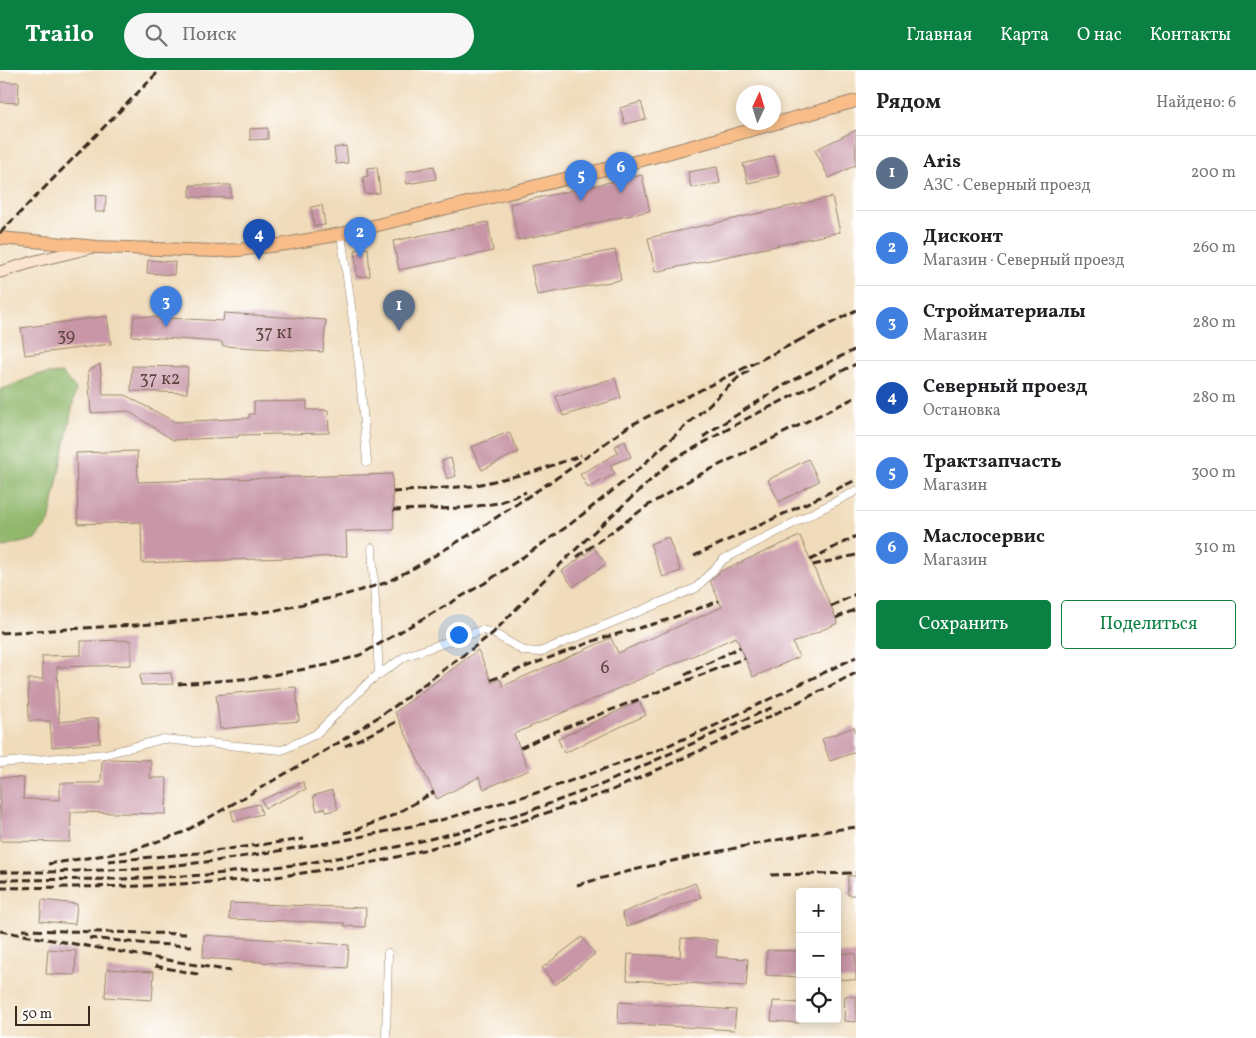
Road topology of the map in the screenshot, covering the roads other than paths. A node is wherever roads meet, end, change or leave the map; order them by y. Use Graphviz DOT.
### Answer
graph roads {
  1 [pos="856,101"];
  2 [pos="341,234"];
  3 [pos="0,238"];
  4 [pos="97,247"];
  5 [pos="0,272"];
  6 [pos="367,462"];
  7 [pos="856,491"];
  8 [pos="372,548"];
  9 [pos="379,675"];
  10 [pos="0,763"];
  11 [pos="388,953"];
  12 [pos="386,1038"];
  1 -- 2 [label="main road"];
  2 -- 4 [label="main road"];
  2 -- 6 [label="street"];
  3 -- 4 [label="main road"];
  4 -- 5 [label="street"];
  7 -- 9 [label="street"];
  8 -- 9 [label="street"];
  9 -- 10 [label="street"];
  11 -- 12 [label="street"];
}
